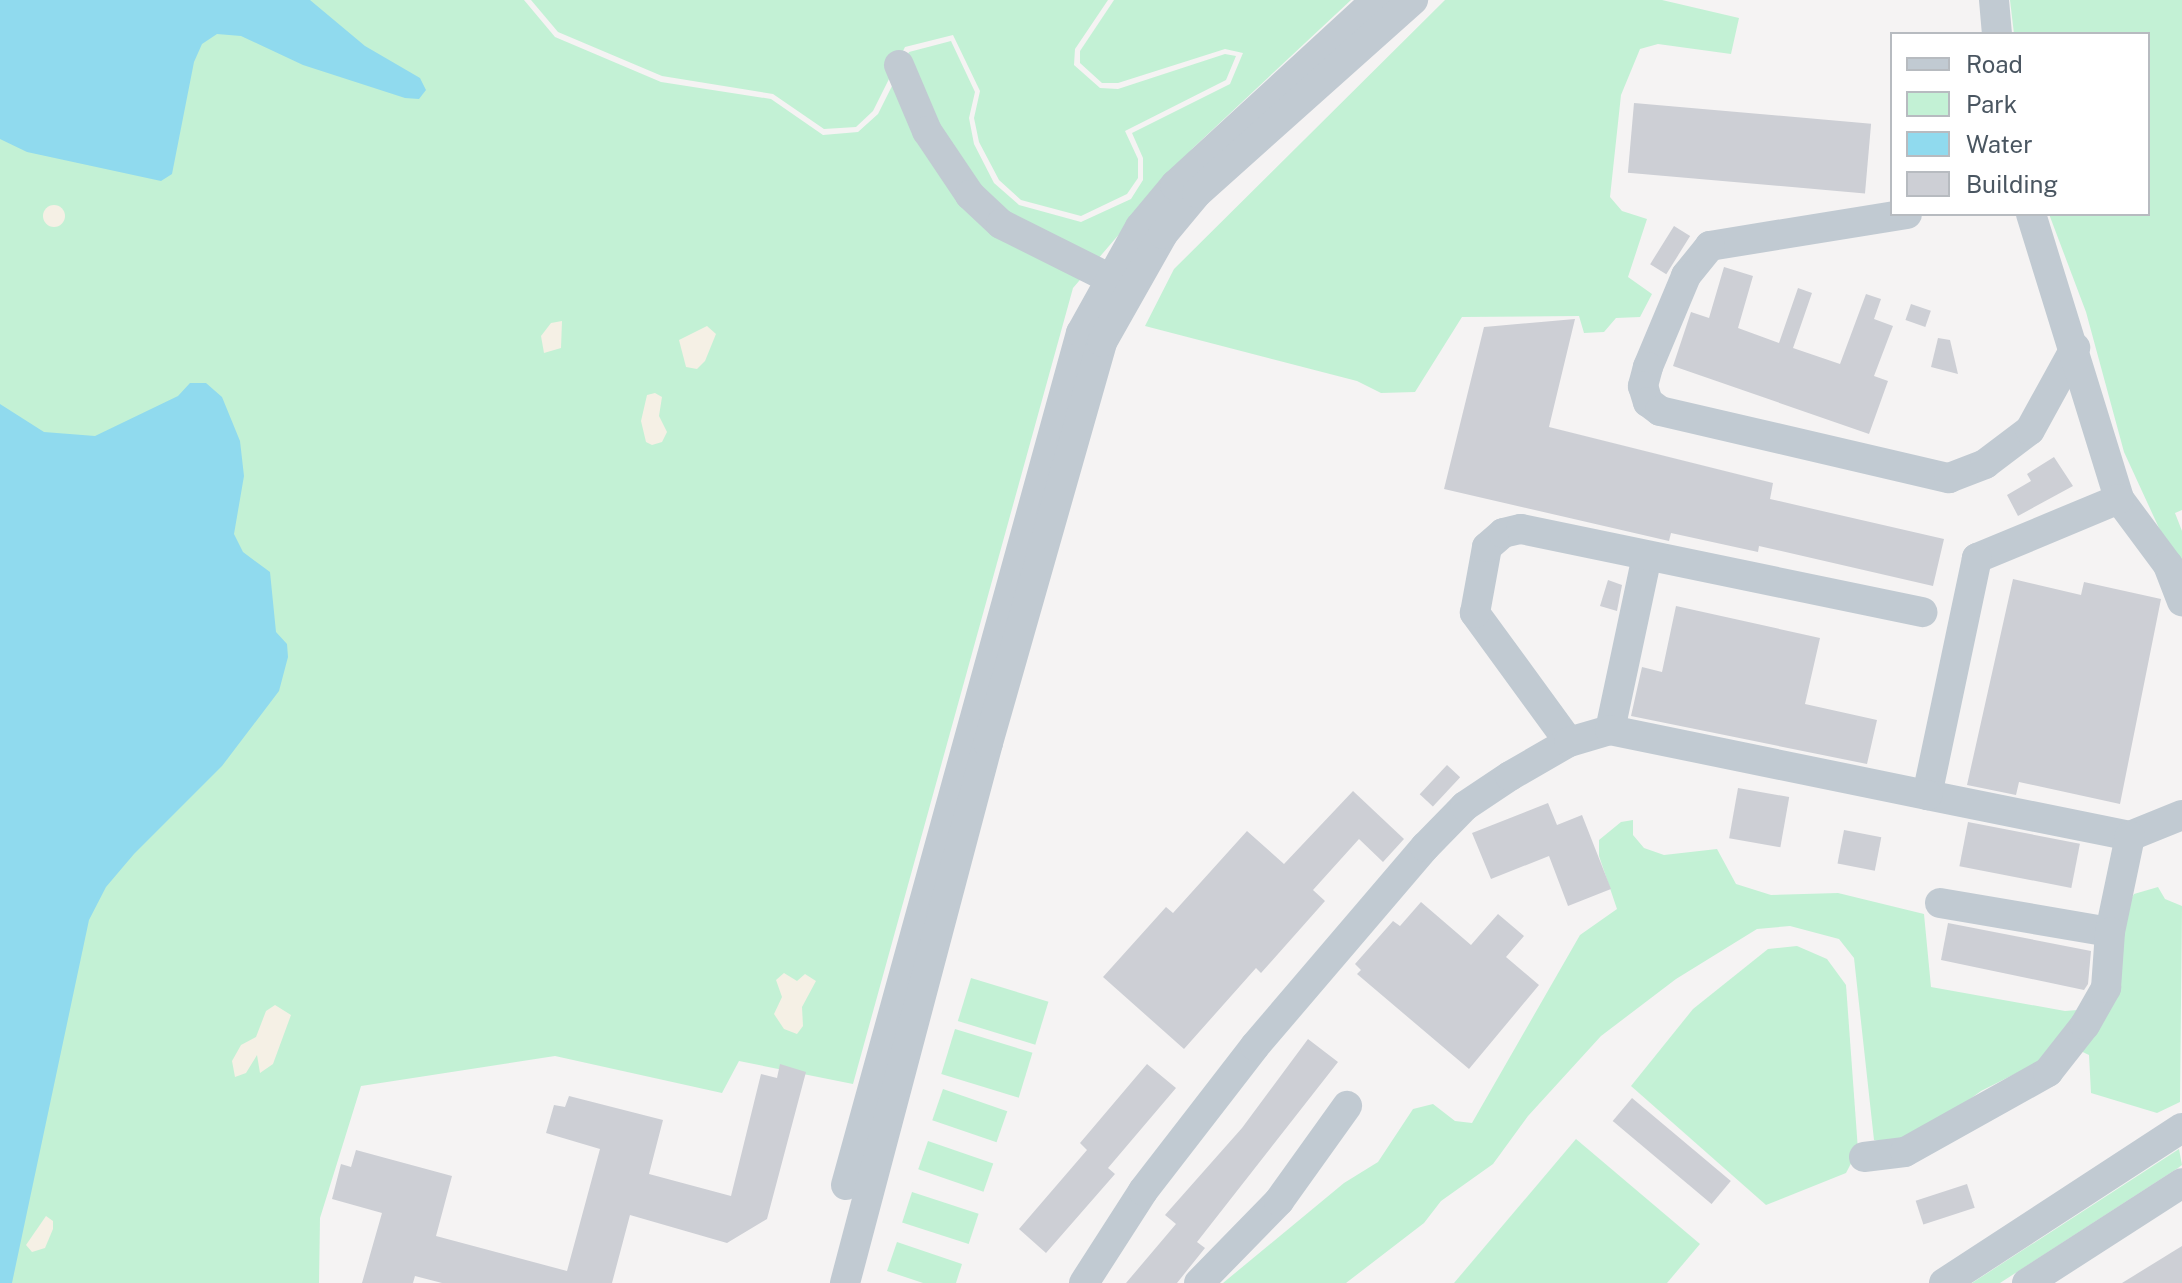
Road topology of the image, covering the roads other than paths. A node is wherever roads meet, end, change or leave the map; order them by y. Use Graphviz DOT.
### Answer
graph roads {
  1 [pos="1376,0"];
  2 [pos="1413,0"];
  3 [pos="1994,0"];
  4 [pos="1997,32"];
  5 [pos="899,65"];
  6 [pos="1895,216"];
  7 [pos="2032,216"];
  8 [pos="1120,281"];
  9 [pos="2075,348"];
  10 [pos="2119,499"];
  11 [pos="1647,556"];
  12 [pos="2182,601"];
  13 [pos="1923,612"];
  14 [pos="1610,730"];
  15 [pos="1569,742"];
  16 [pos="1927,795"];
  17 [pos="2178,812"];
  18 [pos="2130,836"];
  19 [pos="1940,903"];
  20 [pos="2110,932"];
  21 [pos="1347,1106"];
  22 [pos="2182,1128"];
  23 [pos="1864,1157"];
  24 [pos="2182,1183"];
  25 [pos="826,1283"];
  26 [pos="845,1283"];
  27 [pos="1084,1283"];
  28 [pos="1199,1283"];
  29 [pos="1944,1283"];
  30 [pos="2027,1283"];
  1 -- 8 [label="lane"];
  2 -- 8 [label="lane"];
  3 -- 4 [label="lane"];
  5 -- 8 [label="lane"];
  6 -- 9 [label="lane"];
  7 -- 9 [label="lane"];
  8 -- 25 [label="lane"];
  8 -- 26 [label="lane"];
  9 -- 10 [label="lane"];
  10 -- 12 [label="lane"];
  10 -- 16 [label="lane"];
  11 -- 13 [label="lane"];
  11 -- 14 [label="lane"];
  11 -- 15 [label="lane"];
  14 -- 15 [label="lane"];
  14 -- 16 [label="lane"];
  15 -- 27 [label="lane"];
  16 -- 18 [label="lane"];
  17 -- 18 [label="lane"];
  18 -- 20 [label="lane"];
  19 -- 20 [label="lane"];
  20 -- 23 [label="lane"];
  21 -- 28 [label="lane"];
  22 -- 29 [label="lane"];
  24 -- 30 [label="lane"];
}
